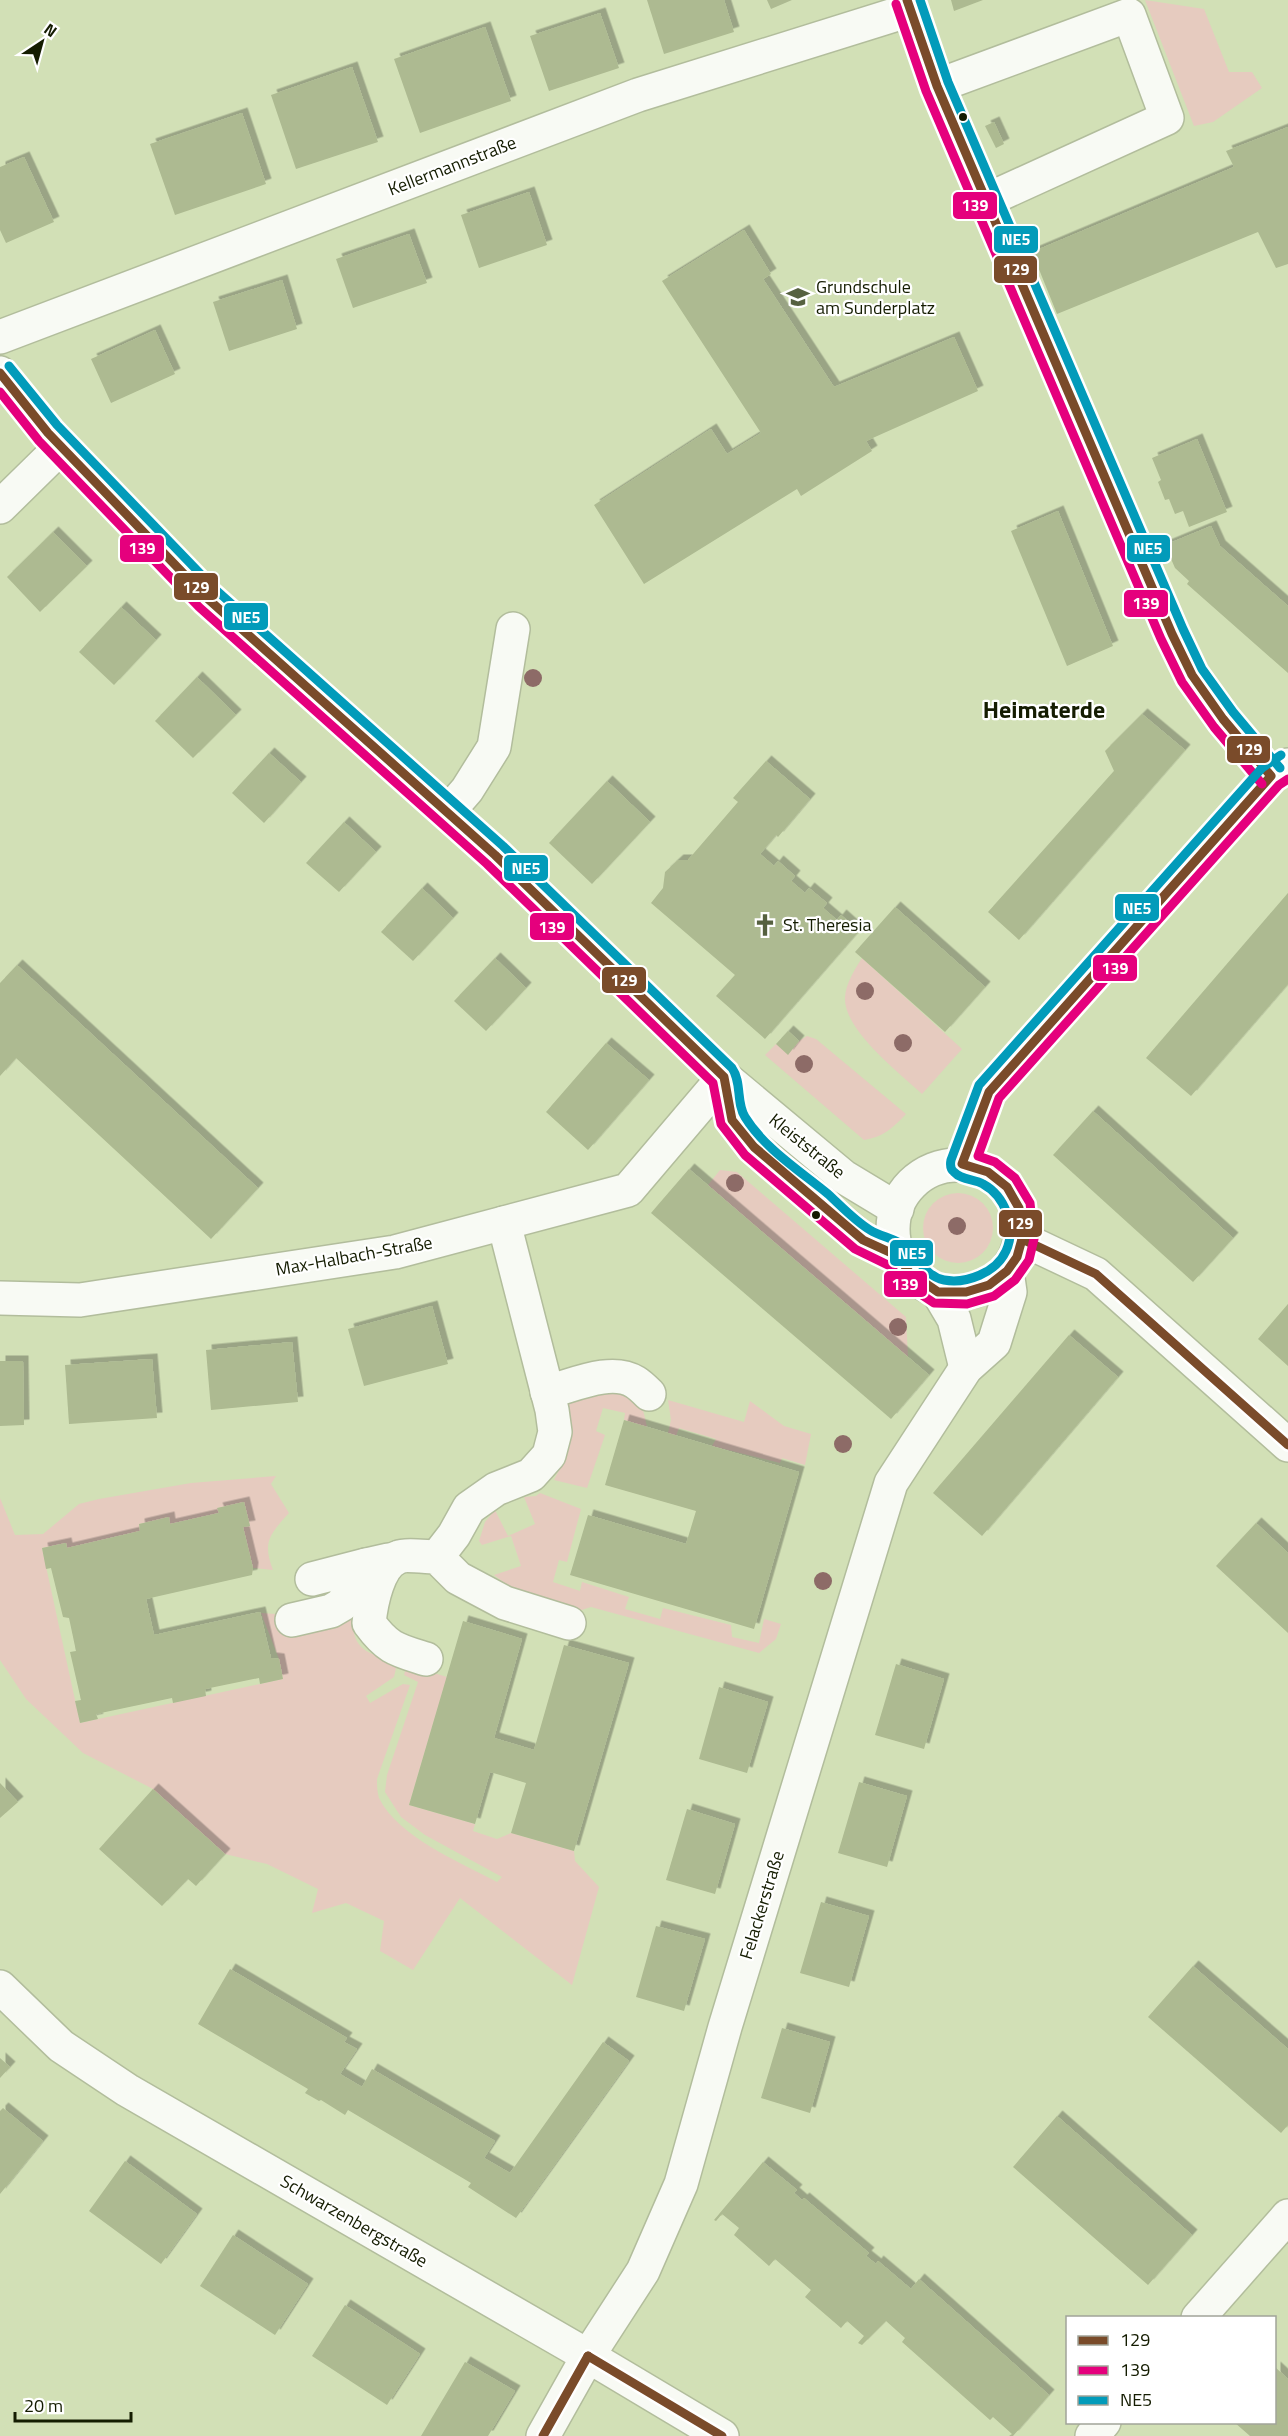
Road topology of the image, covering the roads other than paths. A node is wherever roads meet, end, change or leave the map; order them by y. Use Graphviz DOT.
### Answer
graph roads {
  1 [pos="908,5"];
  2 [pos="937,86"];
  3 [pos="987,200"];
  4 [pos="0,337"];
  5 [pos="0,373"];
  6 [pos="61,447"];
  7 [pos="0,507"];
  8 [pos="513,629"];
  9 [pos="1280,770"];
  10 [pos="447,813"];
  11 [pos="724,1077"];
  12 [pos="962,1164"];
  13 [pos="897,1209"];
  14 [pos="504,1223"];
  15 [pos="1022,1239"];
  16 [pos="898,1257"];
  17 [pos="1007,1271"];
  18 [pos="938,1292"];
  19 [pos="0,1298"];
  20 [pos="966,1368"];
  21 [pos="547,1392"];
  22 [pos="650,1394"];
  23 [pos="1288,1445"];
  24 [pos="399,1557"];
  25 [pos="436,1557"];
  26 [pos="366,1565"];
  27 [pos="312,1579"];
  28 [pos="292,1620"];
  29 [pos="570,1623"];
  30 [pos="426,1659"];
  31 [pos="0,1987"];
  32 [pos="1288,2216"];
  33 [pos="1200,2316"];
  34 [pos="588,2356"];
  35 [pos="1102,2424"];
  36 [pos="543,2436"];
  37 [pos="722,2436"];
  38 [pos="1092,2436"];
  1 -- 2 [label="street"];
  1 -- 4 [label="street, Kellermannstraße"];
  2 -- 3 [label="street"];
  2 -- 3 [label="street"];
  3 -- 9 [label="street"];
  5 -- 6 [label="street, Kleiststraße"];
  6 -- 7 [label="street"];
  6 -- 10 [label="street, Kleiststraße"];
  8 -- 10 [label="street"];
  9 -- 12 [label="street"];
  10 -- 11 [label="street, Kleiststraße"];
  11 -- 13 [label="street, Kleiststraße"];
  11 -- 14 [label="street, Max-Halbach-Straße"];
  11 -- 16 [label="street"];
  12 -- 13 [label="street"];
  12 -- 15 [label="street"];
  13 -- 16 [label="street"];
  14 -- 19 [label="street, Max-Halbach-Straße"];
  14 -- 21 [label="street"];
  15 -- 17 [label="street"];
  15 -- 23 [label="street"];
  16 -- 18 [label="street"];
  17 -- 18 [label="street"];
  17 -- 20 [label="street, Felackerstraße"];
  18 -- 20 [label="street"];
  20 -- 34 [label="street, Felackerstraße"];
  21 -- 22 [label="street"];
  21 -- 25 [label="street"];
  24 -- 25 [label="street"];
  24 -- 26 [label="street"];
  24 -- 30 [label="street"];
  25 -- 29 [label="street"];
  26 -- 27 [label="street"];
  26 -- 28 [label="street"];
  31 -- 34 [label="street, Schwarzenbergstraße"];
  32 -- 33 [label="street"];
  34 -- 36 [label="street, Felackerstraße"];
  34 -- 37 [label="street, Schwarzenbergstraße"];
  35 -- 38 [label="street"];
}
